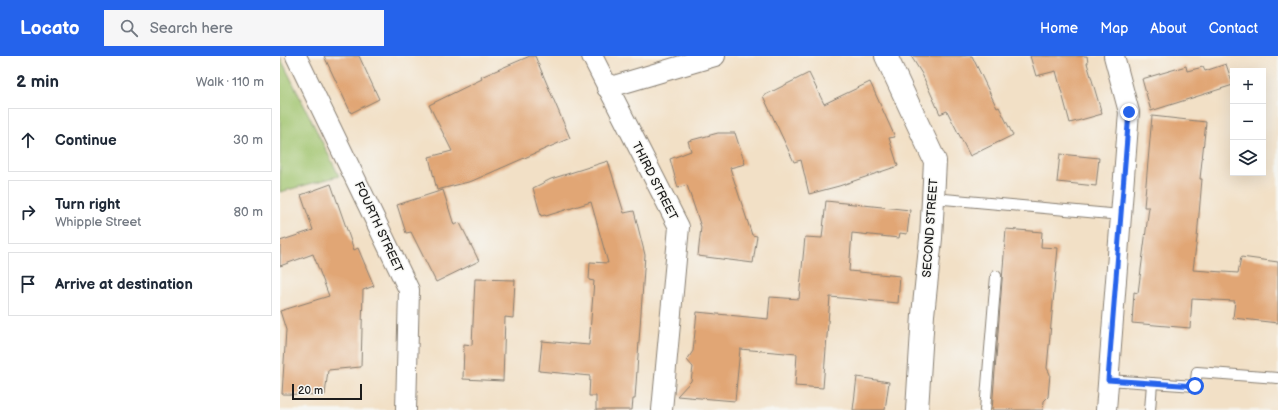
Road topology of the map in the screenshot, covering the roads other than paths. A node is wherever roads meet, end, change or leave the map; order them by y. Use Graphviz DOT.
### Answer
graph roads {
  1 [pos="296,56"];
  2 [pos="592,56"];
  3 [pos="715,56"];
  4 [pos="886,56"];
  5 [pos="1114,56"];
  6 [pos="607,88"];
  7 [pos="933,198"];
  8 [pos="1121,215"];
  9 [pos="996,276"];
  10 [pos="1278,378"];
  11 [pos="1108,380"];
  12 [pos="1152,383"];
  13 [pos="406,410"];
  14 [pos="662,410"];
  15 [pos="917,410"];
  16 [pos="985,410"];
  17 [pos="1106,410"];
  18 [pos="1150,410"];
  1 -- 13 [label="street, FOURTH STREET"];
  2 -- 6 [label="street, THIRD STREET"];
  3 -- 6 [label="street"];
  4 -- 7 [label="street, SECOND STREET"];
  5 -- 8 [label="street"];
  6 -- 14 [label="street, THIRD STREET"];
  7 -- 8 [label="lane"];
  7 -- 15 [label="street, SECOND STREET"];
  8 -- 11 [label="street"];
  9 -- 16 [label="lane"];
  10 -- 12 [label="lane"];
  11 -- 12 [label="lane"];
  11 -- 17 [label="street"];
  12 -- 18 [label="lane"];
}
